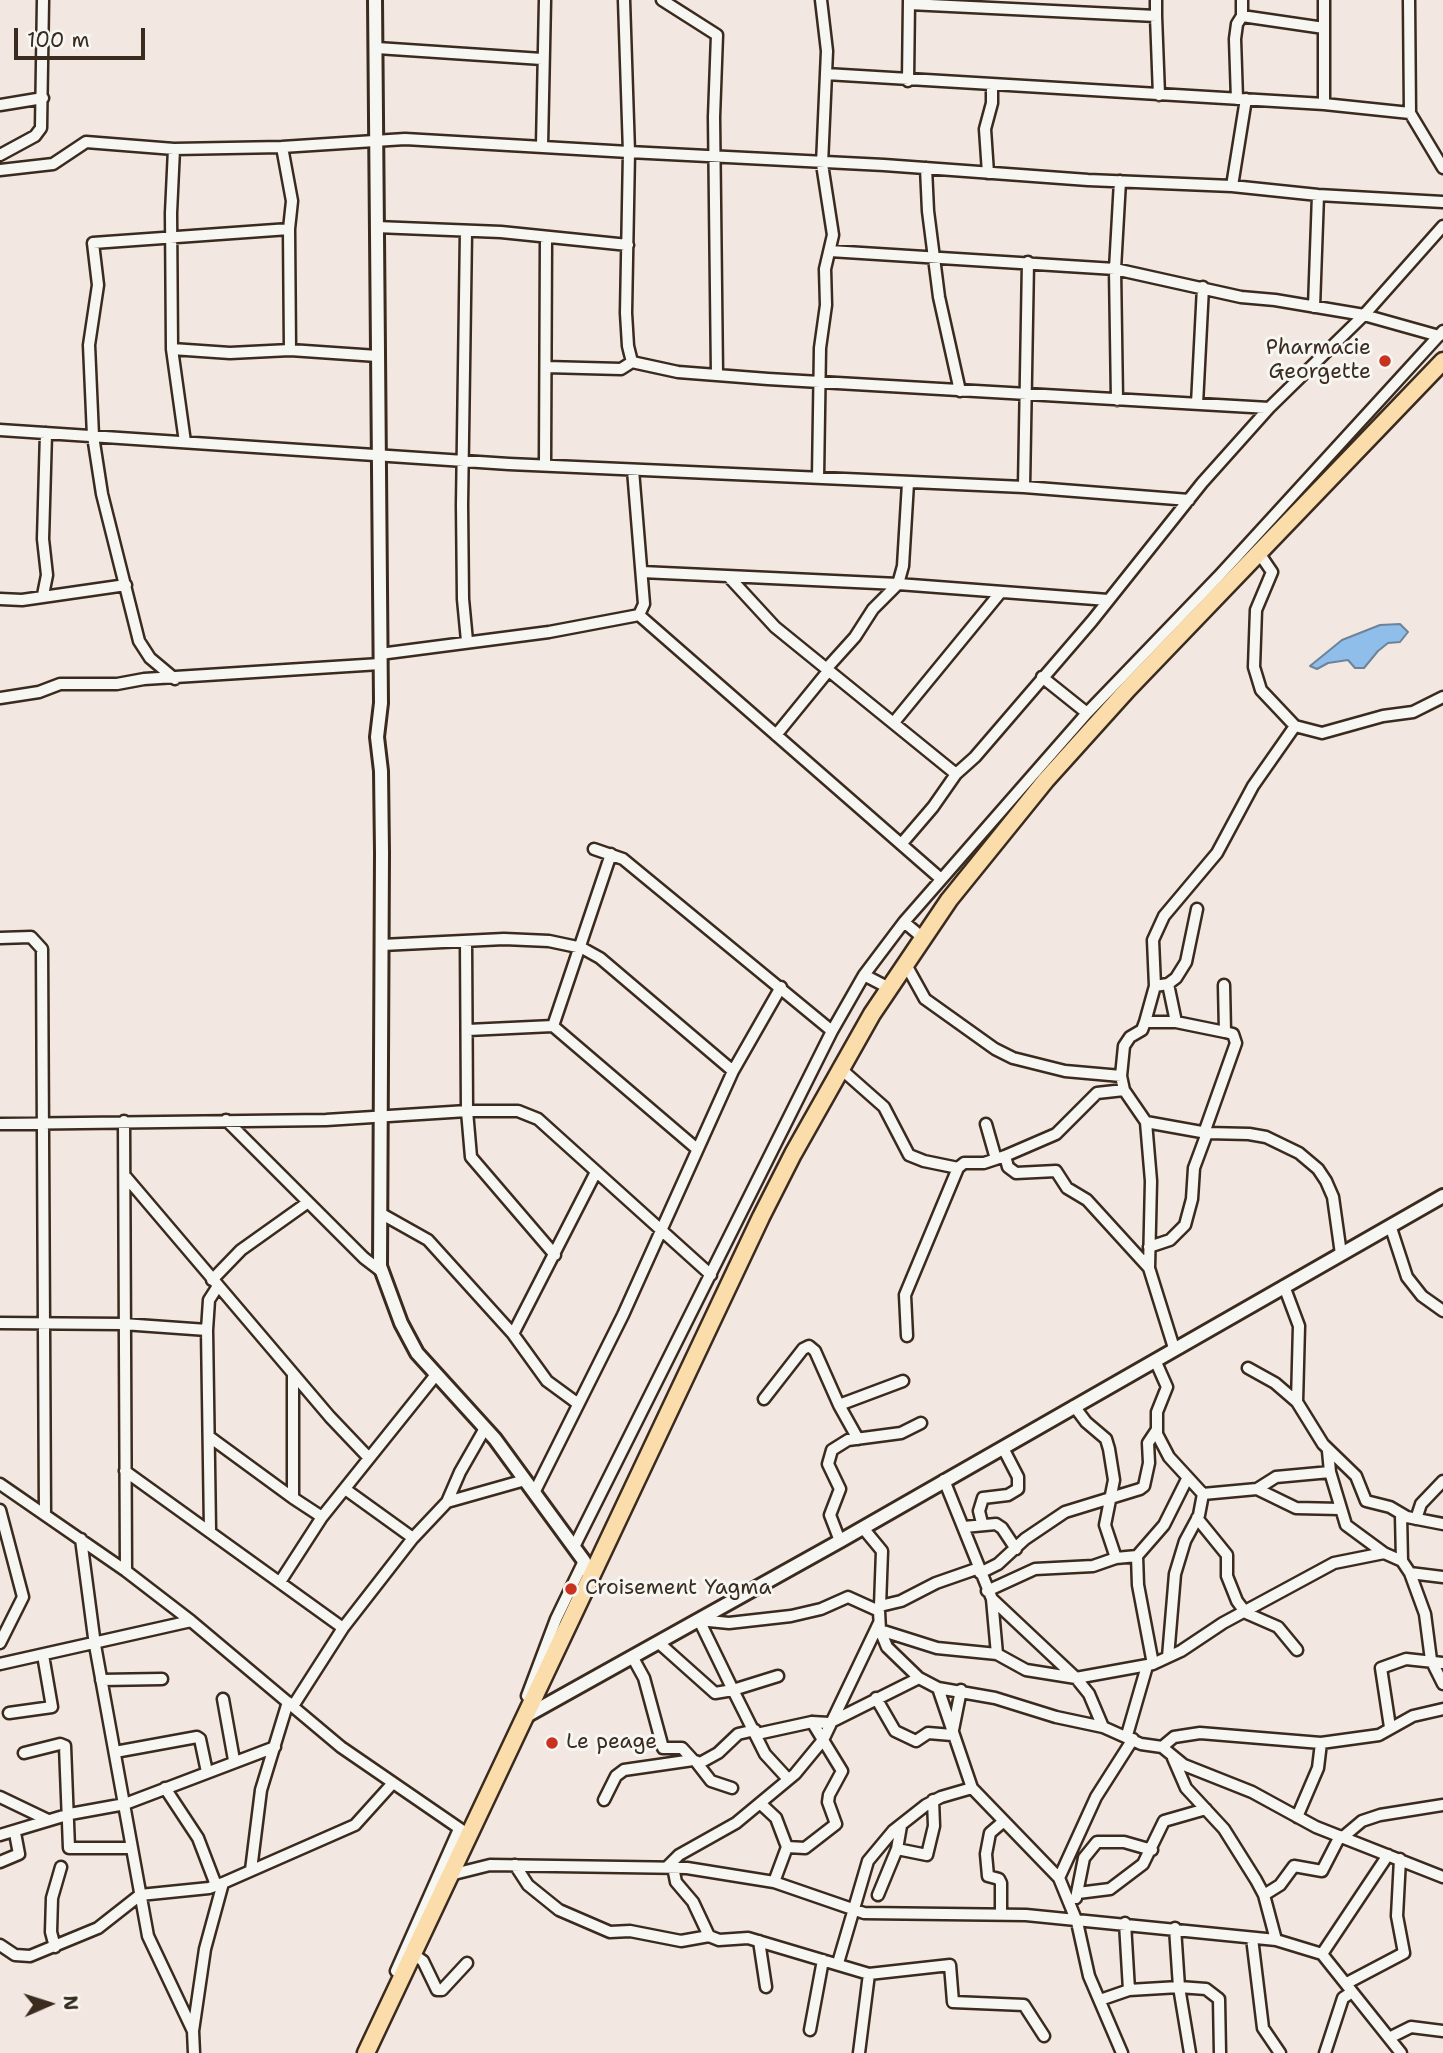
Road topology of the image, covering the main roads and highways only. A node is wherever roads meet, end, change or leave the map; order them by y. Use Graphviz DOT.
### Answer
graph roads {
  1 [pos="1443,361"];
  2 [pos="366,2053"];
  1 -- 2 [label="main road"];
}
